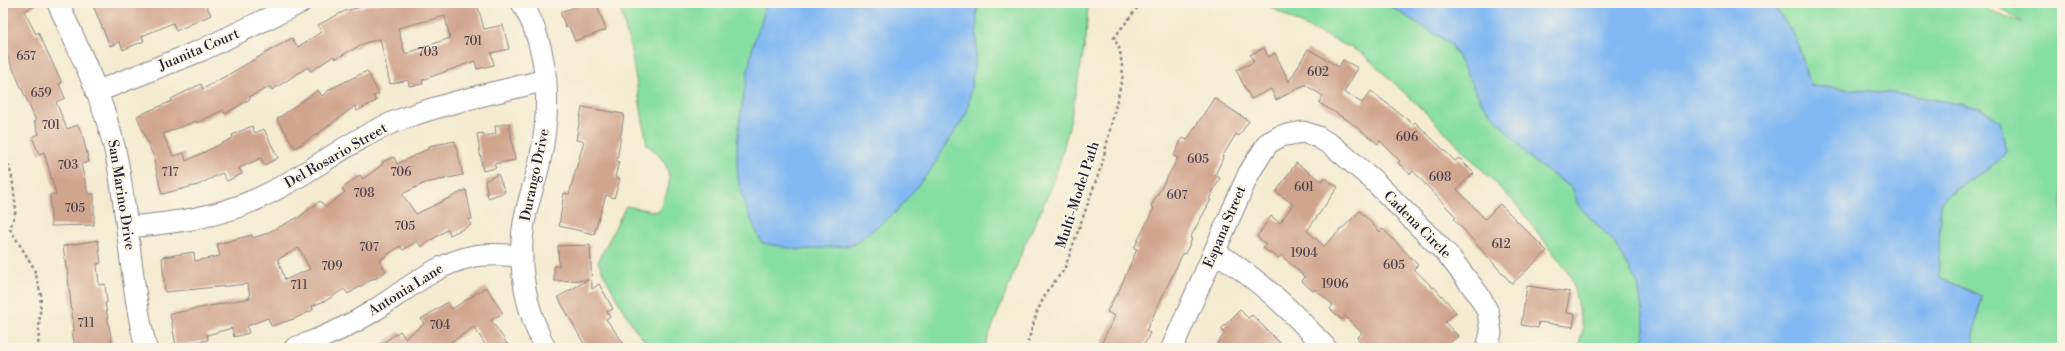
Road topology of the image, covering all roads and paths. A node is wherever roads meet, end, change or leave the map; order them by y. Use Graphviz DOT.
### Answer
graph roads {
  1 [pos="58,3"];
  2 [pos="300,3"];
  3 [pos="522,3"];
  4 [pos="1141,3"];
  5 [pos="546,80"];
  6 [pos="96,92"];
  7 [pos="1303,132"];
  8 [pos="3,147"];
  9 [pos="127,226"];
  10 [pos="1215,252"];
  11 [pos="522,256"];
  12 [pos="38,348"];
  13 [pos="146,348"];
  14 [pos="295,348"];
  15 [pos="545,348"];
  16 [pos="1026,348"];
  17 [pos="1172,348"];
  18 [pos="1326,348"];
  19 [pos="1487,348"];
  1 -- 6 [label="street, San Marino Drive"];
  2 -- 6 [label="street, Juanita Court"];
  3 -- 5 [label="street, Durango Drive"];
  4 -- 16 [label="path, Multi-Model Path"];
  5 -- 9 [label="street, Del Rosario Street"];
  5 -- 11 [label="street, Durango Drive"];
  6 -- 9 [label="street, San Marino Drive"];
  7 -- 10 [label="street, Espana Street"];
  7 -- 19 [label="street, Cadena Circle"];
  8 -- 12 [label="path"];
  9 -- 13 [label="street, San Marino Drive"];
  10 -- 17 [label="street, Espana Street"];
  10 -- 18 [label="street"];
  11 -- 14 [label="street, Antonia Lane"];
  11 -- 15 [label="street, Durango Drive"];
}
